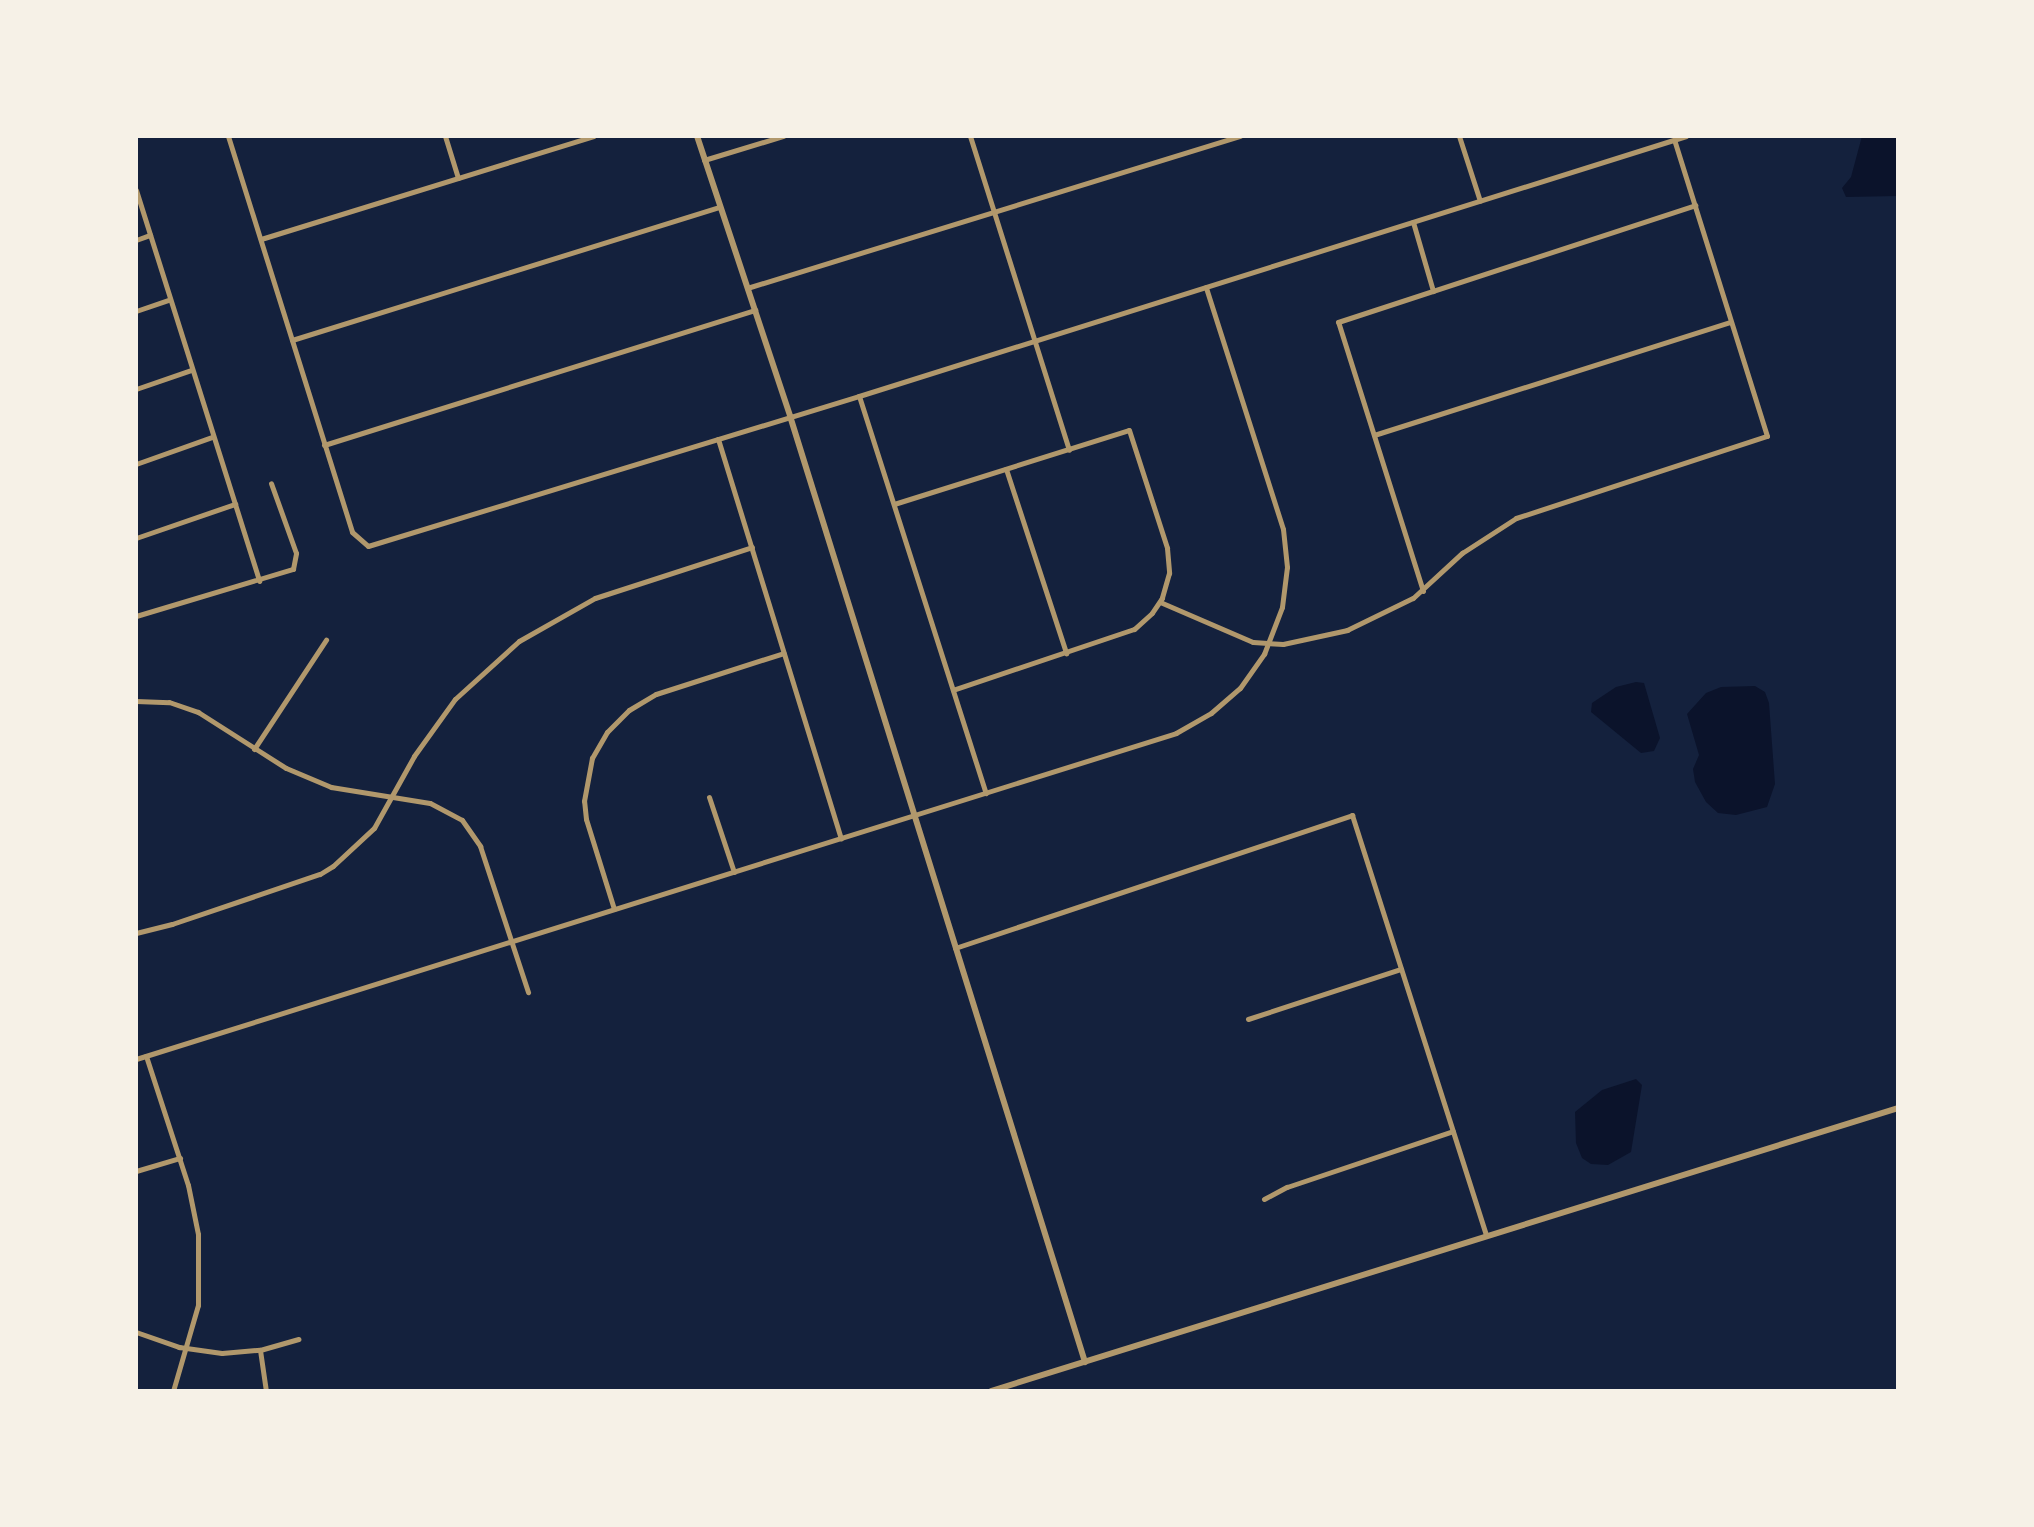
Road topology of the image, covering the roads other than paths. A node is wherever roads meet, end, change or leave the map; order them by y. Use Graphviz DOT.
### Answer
graph roads {
  1 [pos="228,136"];
  2 [pos="445,136"];
  3 [pos="593,136"];
  4 [pos="697,136"];
  5 [pos="783,136"];
  6 [pos="970,136"];
  7 [pos="1240,136"];
  8 [pos="1459,136"];
  9 [pos="1686,136"];
  10 [pos="1674,140"];
  11 [pos="704,160"];
  12 [pos="458,178"];
  13 [pos="136,190"];
  14 [pos="1480,201"];
  15 [pos="1695,205"];
  16 [pos="719,207"];
  17 [pos="994,213"];
  18 [pos="1413,222"];
  19 [pos="150,235"];
  20 [pos="261,239"];
  21 [pos="136,240"];
  22 [pos="1206,287"];
  23 [pos="747,288"];
  24 [pos="1433,291"];
  25 [pos="170,299"];
  26 [pos="755,310"];
  27 [pos="136,311"];
  28 [pos="1731,322"];
  29 [pos="292,340"];
  30 [pos="1035,341"];
  31 [pos="191,370"];
  32 [pos="136,389"];
  33 [pos="859,396"];
  34 [pos="790,416"];
  35 [pos="1374,435"];
  36 [pos="212,437"];
  37 [pos="718,439"];
  38 [pos="324,445"];
  39 [pos="1069,450"];
  40 [pos="136,464"];
  41 [pos="1006,469"];
  42 [pos="271,483"];
  43 [pos="235,504"];
  44 [pos="894,504"];
  45 [pos="136,538"];
  46 [pos="752,547"];
  47 [pos="259,581"];
  48 [pos="1423,592"];
  49 [pos="1160,602"];
  50 [pos="136,616"];
  51 [pos="326,640"];
  52 [pos="1269,644"];
  53 [pos="784,653"];
  54 [pos="1066,653"];
  55 [pos="953,690"];
  56 [pos="136,701"];
  57 [pos="254,749"];
  58 [pos="986,793"];
  59 [pos="709,797"];
  60 [pos="392,798"];
  61 [pos="914,816"];
  62 [pos="841,838"];
  63 [pos="734,872"];
  64 [pos="614,909"];
  65 [pos="136,933"];
  66 [pos="511,941"];
  67 [pos="955,948"];
  68 [pos="1401,969"];
  69 [pos="528,992"];
  70 [pos="1248,1019"];
  71 [pos="146,1056"];
  72 [pos="136,1059"];
  73 [pos="1898,1108"];
  74 [pos="1453,1131"];
  75 [pos="180,1158"];
  76 [pos="136,1171"];
  77 [pos="1264,1199"];
  78 [pos="1486,1235"];
  79 [pos="136,1332"];
  80 [pos="298,1339"];
  81 [pos="185,1348"];
  82 [pos="260,1350"];
  83 [pos="1085,1362"];
  84 [pos="173,1391"];
  85 [pos="266,1391"];
  86 [pos="991,1391"];
  1 -- 20 [label="street"];
  2 -- 12 [label="street"];
  3 -- 12 [label="street"];
  4 -- 11 [label="street"];
  5 -- 11 [label="street"];
  6 -- 17 [label="street"];
  7 -- 17 [label="street"];
  8 -- 14 [label="street"];
  9 -- 10 [label="street"];
  10 -- 14 [label="street"];
  10 -- 15 [label="street"];
  11 -- 16 [label="street"];
  12 -- 20 [label="street"];
  13 -- 19 [label="street"];
  14 -- 18 [label="street"];
  15 -- 24 [label="street"];
  15 -- 28 [label="street"];
  16 -- 23 [label="street"];
  16 -- 29 [label="street"];
  17 -- 23 [label="street"];
  17 -- 30 [label="street"];
  18 -- 22 [label="street"];
  18 -- 24 [label="street"];
  19 -- 21 [label="street"];
  19 -- 25 [label="street"];
  20 -- 29 [label="street"];
  22 -- 30 [label="street"];
  22 -- 52 [label="street"];
  23 -- 26 [label="street"];
  24 -- 35 [label="street"];
  25 -- 27 [label="street"];
  25 -- 31 [label="street"];
  26 -- 34 [label="street"];
  26 -- 38 [label="street"];
  28 -- 35 [label="street"];
  28 -- 48 [label="street"];
  29 -- 38 [label="street"];
  30 -- 33 [label="street"];
  30 -- 39 [label="street"];
  31 -- 32 [label="street"];
  31 -- 36 [label="street"];
  33 -- 34 [label="street"];
  33 -- 44 [label="street"];
  34 -- 37 [label="street"];
  34 -- 61 [label="street"];
  35 -- 48 [label="street"];
  36 -- 40 [label="street"];
  36 -- 43 [label="street"];
  37 -- 38 [label="street"];
  37 -- 46 [label="street"];
  39 -- 41 [label="street"];
  39 -- 49 [label="street"];
  41 -- 44 [label="street"];
  41 -- 54 [label="street"];
  42 -- 47 [label="street"];
  43 -- 45 [label="street"];
  43 -- 47 [label="street"];
  44 -- 55 [label="street"];
  46 -- 53 [label="street"];
  46 -- 60 [label="street"];
  47 -- 50 [label="street"];
  48 -- 52 [label="street"];
  49 -- 52 [label="street"];
  49 -- 54 [label="street"];
  51 -- 57 [label="street"];
  52 -- 58 [label="street"];
  53 -- 62 [label="street"];
  53 -- 64 [label="street"];
  54 -- 55 [label="street"];
  55 -- 58 [label="street"];
  56 -- 57 [label="street"];
  57 -- 60 [label="street"];
  58 -- 61 [label="street"];
  59 -- 63 [label="street"];
  60 -- 65 [label="street"];
  60 -- 66 [label="street"];
  61 -- 62 [label="street"];
  61 -- 67 [label="street"];
  62 -- 63 [label="street"];
  63 -- 64 [label="street"];
  64 -- 66 [label="street"];
  66 -- 69 [label="street"];
  66 -- 71 [label="street"];
  67 -- 68 [label="street"];
  67 -- 83 [label="street"];
  68 -- 70 [label="street"];
  68 -- 74 [label="street"];
  71 -- 72 [label="street"];
  71 -- 75 [label="street"];
  73 -- 78 [label="street"];
  74 -- 77 [label="street"];
  74 -- 78 [label="street"];
  75 -- 76 [label="street"];
  75 -- 81 [label="street"];
  78 -- 83 [label="street"];
  79 -- 81 [label="street"];
  80 -- 82 [label="street"];
  81 -- 82 [label="street"];
  81 -- 84 [label="street"];
  82 -- 85 [label="street"];
  83 -- 86 [label="street"];
}
